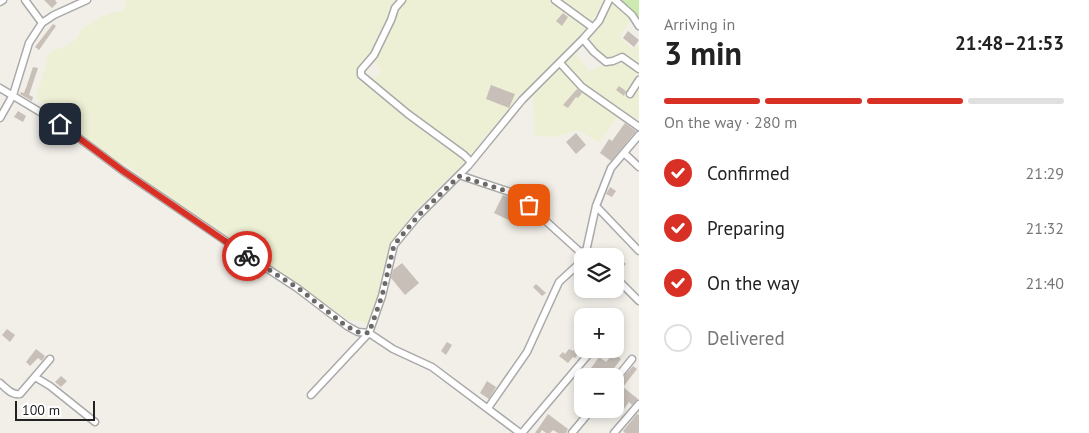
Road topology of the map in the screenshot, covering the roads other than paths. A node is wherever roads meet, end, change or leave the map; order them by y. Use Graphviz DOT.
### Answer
graph roads {
  1 [pos="3,0"];
  2 [pos="25,0"];
  3 [pos="87,0"];
  4 [pos="402,0"];
  5 [pos="555,0"];
  6 [pos="609,0"];
  7 [pos="615,0"];
  8 [pos="0,2"];
  9 [pos="42,23"];
  10 [pos="639,26"];
  11 [pos="592,27"];
  12 [pos="583,39"];
  13 [pos="560,64"];
  14 [pos="639,69"];
  15 [pos="639,80"];
  16 [pos="0,88"];
  17 [pos="630,94"];
  18 [pos="13,96"];
  19 [pos="0,118"];
  20 [pos="639,127"];
  21 [pos="639,135"];
  22 [pos="624,153"];
  23 [pos="471,162"];
  24 [pos="639,167"];
  25 [pos="459,176"];
  26 [pos="596,206"];
  27 [pos="576,248"];
  28 [pos="588,248"];
  29 [pos="639,251"];
  30 [pos="574,268"];
  31 [pos="624,286"];
  32 [pos="639,301"];
  33 [pos="369,333"];
  34 [pos="585,358"];
  35 [pos="50,359"];
  36 [pos="632,359"];
  37 [pos="624,369"];
  38 [pos="35,377"];
  39 [pos="0,383"];
  40 [pos="311,395"];
  41 [pos="639,404"];
  42 [pos="488,408"];
  43 [pos="584,418"];
  44 [pos="95,422"];
  45 [pos="521,433"];
  46 [pos="572,433"];
  47 [pos="614,433"];
  1 -- 8 [label="street"];
  2 -- 9 [label="street"];
  3 -- 9 [label="street"];
  4 -- 23 [label="street"];
  5 -- 11 [label="street"];
  6 -- 11 [label="street"];
  7 -- 10 [label="street"];
  9 -- 18 [label="street"];
  11 -- 12 [label="street"];
  12 -- 13 [label="street"];
  12 -- 14 [label="street"];
  13 -- 20 [label="street"];
  13 -- 23 [label="street"];
  15 -- 17 [label="street"];
  16 -- 18 [label="street"];
  18 -- 19 [label="street"];
  18 -- 33 [label="street"];
  21 -- 22 [label="street"];
  22 -- 24 [label="street"];
  22 -- 26 [label="street"];
  23 -- 25 [label="street"];
  25 -- 27 [label="street"];
  25 -- 33 [label="street"];
  26 -- 28 [label="street"];
  26 -- 29 [label="street"];
  30 -- 42 [label="street"];
  31 -- 32 [label="street"];
  33 -- 40 [label="street"];
  33 -- 42 [label="street"];
  34 -- 45 [label="street"];
  35 -- 38 [label="street"];
  36 -- 37 [label="street"];
  38 -- 39 [label="street"];
  38 -- 44 [label="street"];
  41 -- 47 [label="street"];
  42 -- 45 [label="street"];
  43 -- 46 [label="street"];
}
